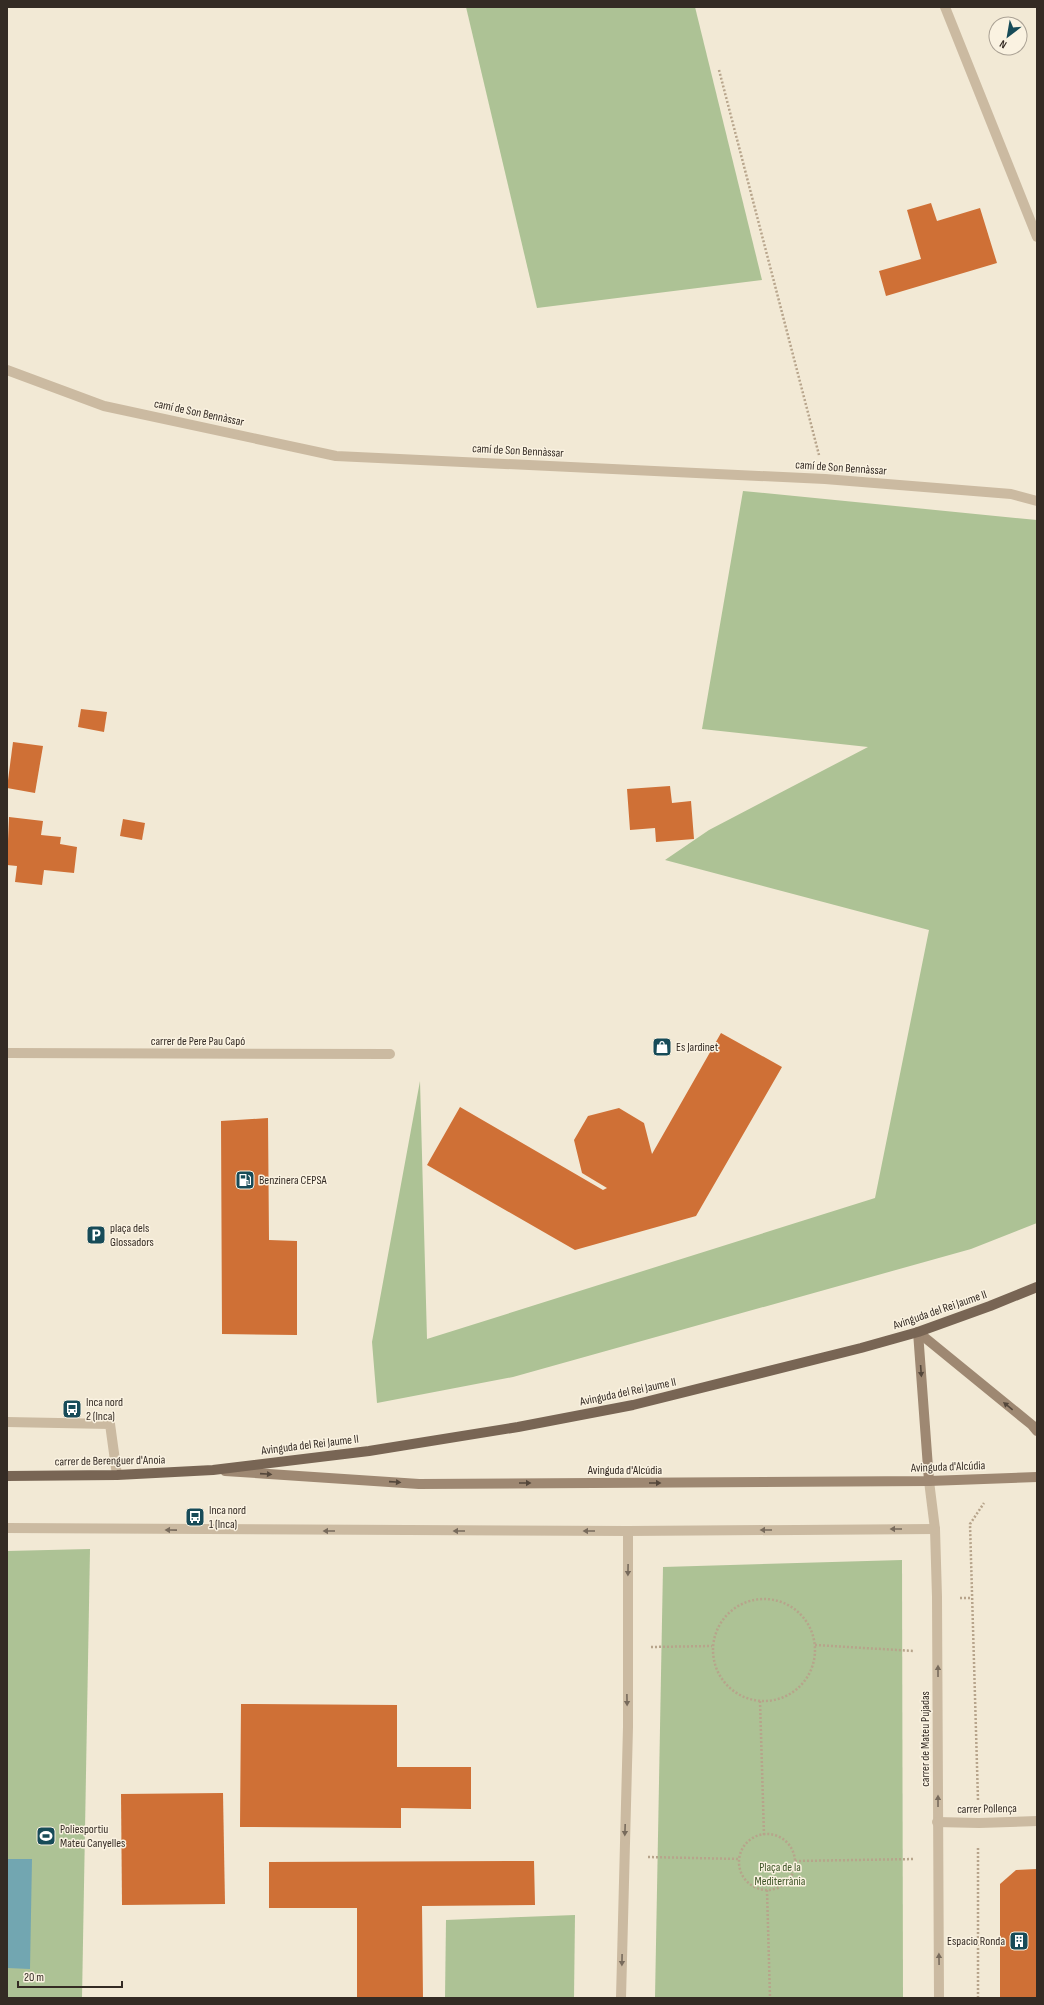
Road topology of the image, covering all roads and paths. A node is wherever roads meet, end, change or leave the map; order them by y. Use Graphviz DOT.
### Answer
graph roads {
  1 [pos="945,7"];
  2 [pos="719,70"];
  3 [pos="1037,237"];
  4 [pos="7,370"];
  5 [pos="825,479"];
  6 [pos="1037,501"];
  7 [pos="7,1053"];
  8 [pos="390,1054"];
  9 [pos="1037,1287"];
  10 [pos="918,1332"];
  11 [pos="7,1422"];
  12 [pos="1037,1431"];
  13 [pos="213,1470"];
  14 [pos="117,1475"];
  15 [pos="7,1476"];
  16 [pos="1037,1477"];
  17 [pos="929,1482"];
  18 [pos="987,1500"];
  19 [pos="7,1528"];
  20 [pos="934,1529"];
  21 [pos="628,1531"];
  22 [pos="815,1645"];
  23 [pos="712,1646"];
  24 [pos="627,1648"];
  25 [pos="938,1652"];
  26 [pos="760,1701"];
  27 [pos="1037,1821"];
  28 [pos="937,1822"];
  29 [pos="979,1823"];
  30 [pos="764,1835"];
  31 [pos="624,1857"];
  32 [pos="740,1859"];
  33 [pos="938,1859"];
  34 [pos="795,1861"];
  35 [pos="767,1890"];
  36 [pos="621,1998"];
  37 [pos="770,1998"];
  38 [pos="939,1998"];
  39 [pos="978,1998"];
  1 -- 3 [label="street"];
  2 -- 5 [label="path"];
  4 -- 5 [label="street, camí de Son Bennàssar"];
  5 -- 6 [label="street, camí de Son Bennàssar"];
  7 -- 8 [label="street, carrer de Pere Pau Capó"];
  9 -- 10 [label="main road, Avinguda del Rei Jaume II"];
  12 -- 10 [label="street, one-way"];
  10 -- 13 [label="main road, Avinguda del Rei Jaume II"];
  10 -- 17 [label="street, one-way"];
  11 -- 14 [label="street"];
  13 -- 14 [label="main road, carrer de Berenguer d'Anoia"];
  13 -- 17 [label="street, Avinguda d'Alcúdia, one-way"];
  14 -- 15 [label="main road, carrer de Berenguer d'Anoia"];
  16 -- 17 [label="street, Avinguda d'Alcúdia"];
  17 -- 20 [label="street, carrer de Mateu Pujadas"];
  18 -- 29 [label="path"];
  21 -- 19 [label="street, one-way"];
  20 -- 21 [label="street, one-way"];
  20 -- 25 [label="street, carrer de Mateu Pujadas"];
  21 -- 24 [label="street, one-way"];
  22 -- 23 [label="path"];
  22 -- 25 [label="path"];
  22 -- 26 [label="path"];
  23 -- 24 [label="path"];
  23 -- 26 [label="path"];
  24 -- 31 [label="street, one-way"];
  28 -- 25 [label="street, carrer de Mateu Pujadas, one-way"];
  26 -- 30 [label="path"];
  27 -- 29 [label="street, carrer Pollença"];
  28 -- 29 [label="street, carrer Pollença"];
  28 -- 33 [label="street, carrer de Mateu Pujadas"];
  29 -- 39 [label="path"];
  30 -- 32 [label="path"];
  30 -- 34 [label="path"];
  31 -- 32 [label="path"];
  31 -- 36 [label="street, one-way"];
  32 -- 35 [label="path"];
  33 -- 34 [label="path"];
  38 -- 33 [label="street, carrer de Mateu Pujadas, one-way"];
  34 -- 35 [label="path"];
  35 -- 37 [label="path"];
}
